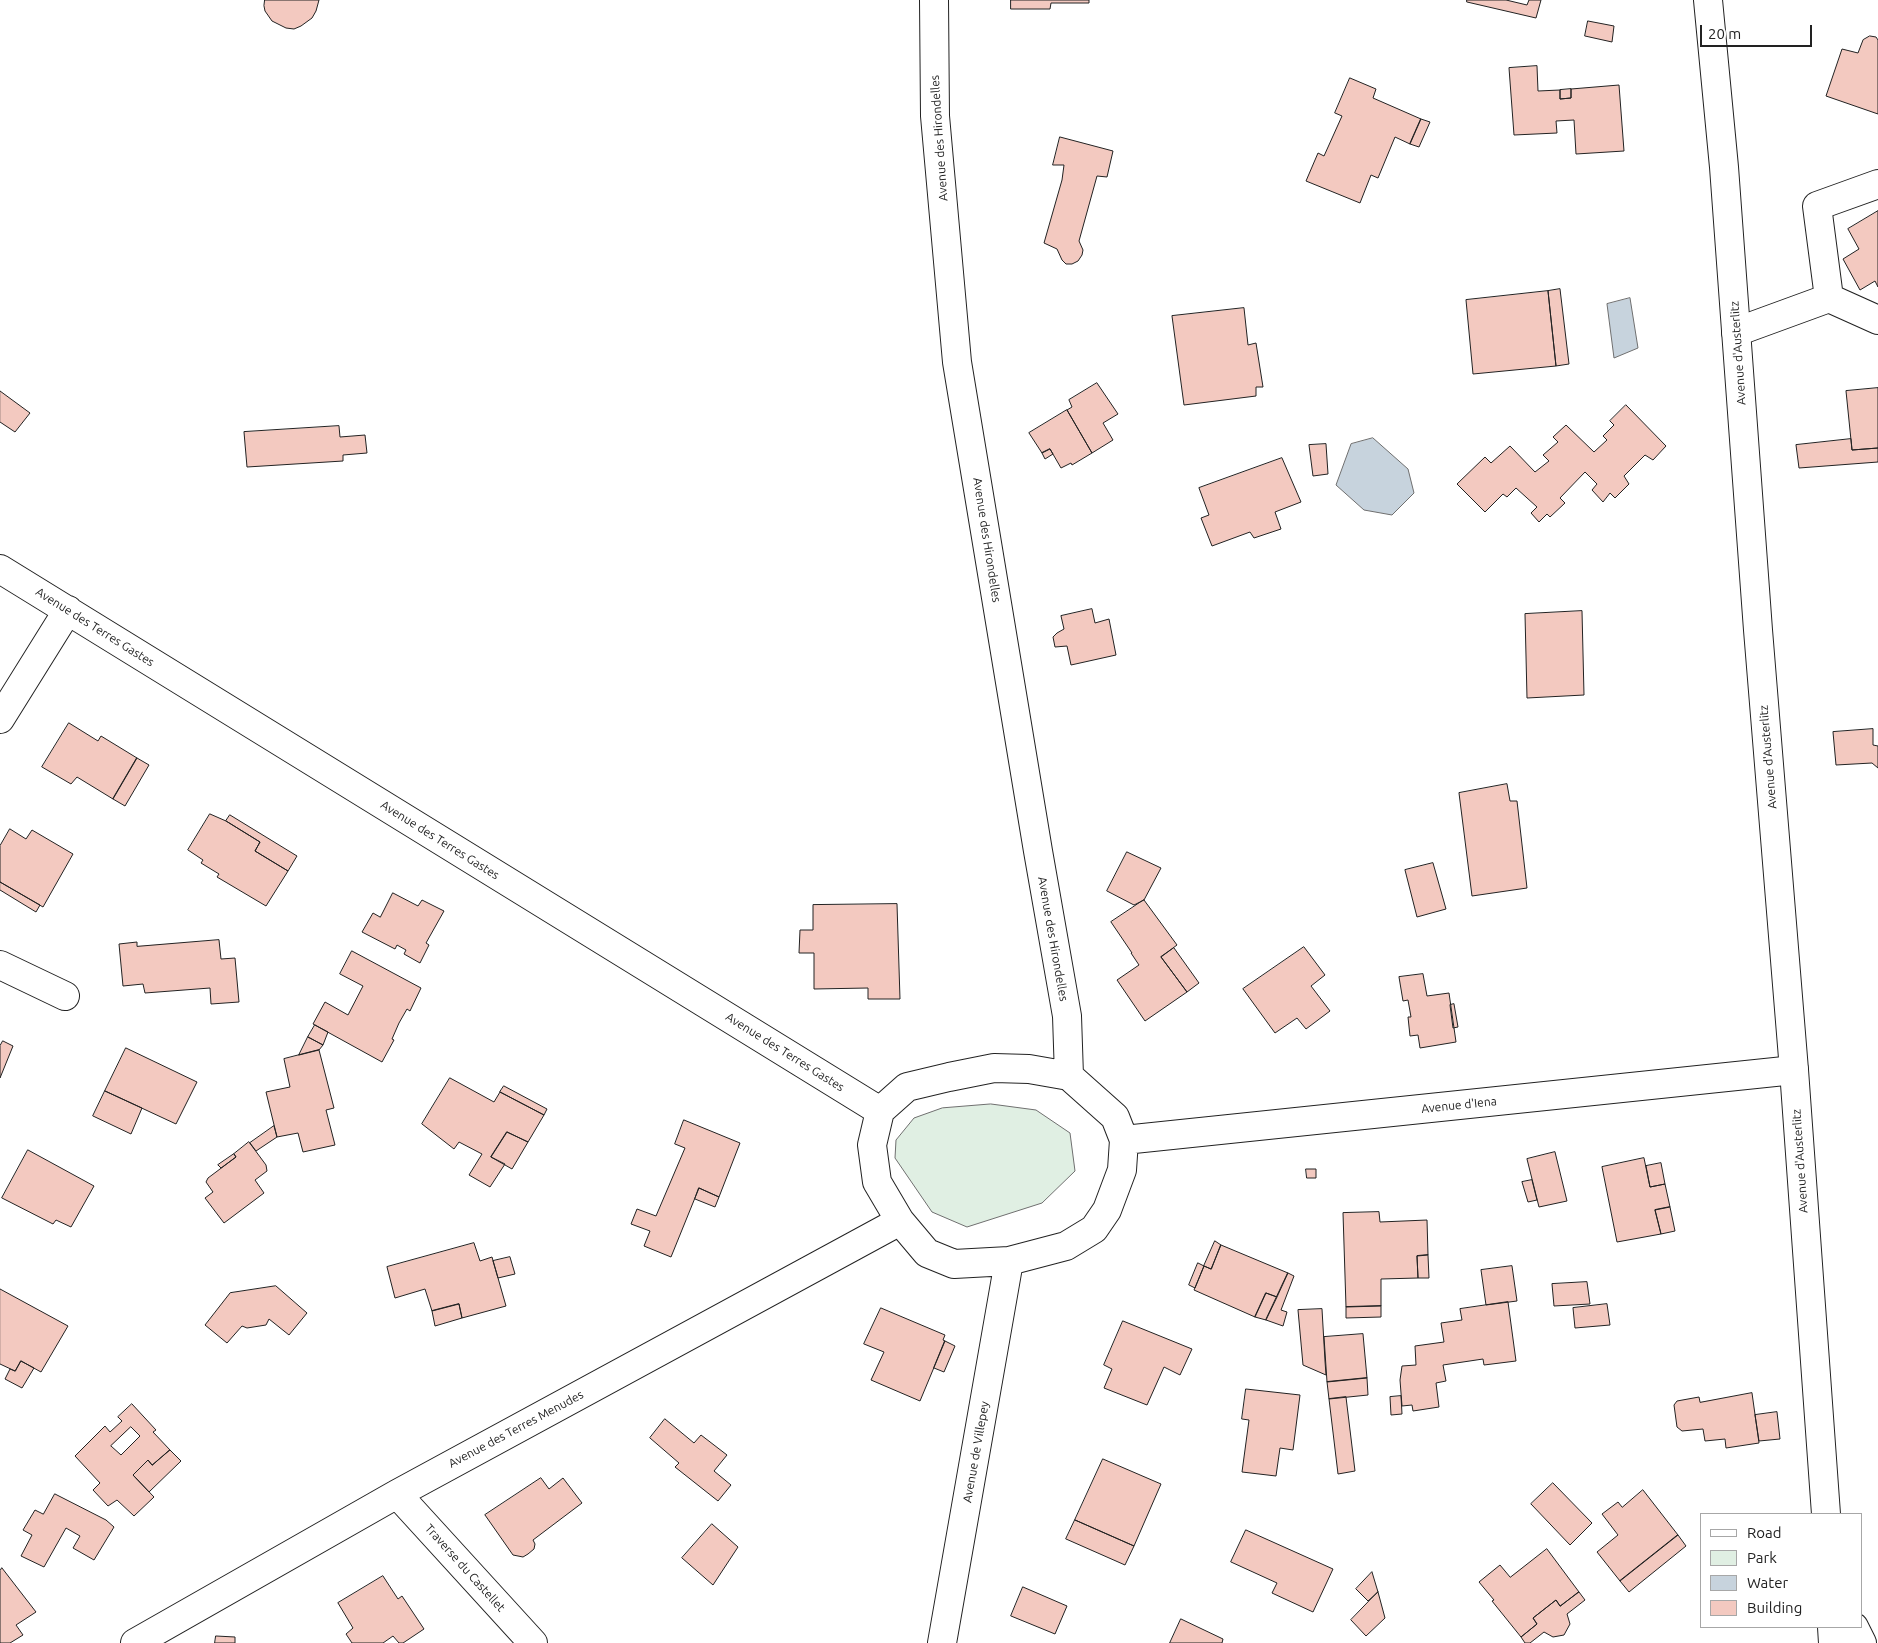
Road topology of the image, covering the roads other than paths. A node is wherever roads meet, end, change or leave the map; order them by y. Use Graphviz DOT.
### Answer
graph roads {
  1 [pos="934,0"];
  2 [pos="1708,0"];
  3 [pos="1878,184"];
  4 [pos="1828,298"];
  5 [pos="1878,320"];
  6 [pos="1736,332"];
  7 [pos="0,569"];
  8 [pos="68,610"];
  9 [pos="0,719"];
  10 [pos="0,965"];
  11 [pos="65,996"];
  12 [pos="1794,1070"];
  13 [pos="1069,1076"];
  14 [pos="880,1111"];
  15 [pos="1124,1140"];
  16 [pos="900,1221"];
  17 [pos="1009,1261"];
  18 [pos="397,1494"];
  19 [pos="1826,1513"];
  20 [pos="1832,1628"];
  21 [pos="1854,1628"];
  22 [pos="135,1643"];
  23 [pos="533,1643"];
  24 [pos="942,1643"];
  25 [pos="1833,1643"];
  26 [pos="1862,1643"];
  1 -- 13 [label="street, Avenue des Hirondelles"];
  2 -- 6 [label="street, Avenue d'Austerlitz"];
  3 -- 4 [label="street"];
  4 -- 5 [label="street"];
  4 -- 6 [label="street"];
  6 -- 12 [label="street, Avenue d'Austerlitz"];
  7 -- 8 [label="street, Avenue des Terres Gastes"];
  8 -- 9 [label="street"];
  8 -- 14 [label="street, Avenue des Terres Gastes"];
  10 -- 11 [label="street"];
  12 -- 15 [label="street, Avenue d'Iena"];
  12 -- 19 [label="street, Avenue d'Austerlitz"];
  13 -- 14 [label="street"];
  13 -- 15 [label="street"];
  14 -- 16 [label="street"];
  15 -- 17 [label="street"];
  16 -- 17 [label="street"];
  16 -- 18 [label="street, Avenue des Terres Menudes"];
  17 -- 24 [label="street, Avenue de Villepey"];
  18 -- 22 [label="street, Avenue des Terres Menudes"];
  18 -- 23 [label="street, Traverse du Castellet"];
  20 -- 25 [label="street"];
  21 -- 26 [label="street"];
}
